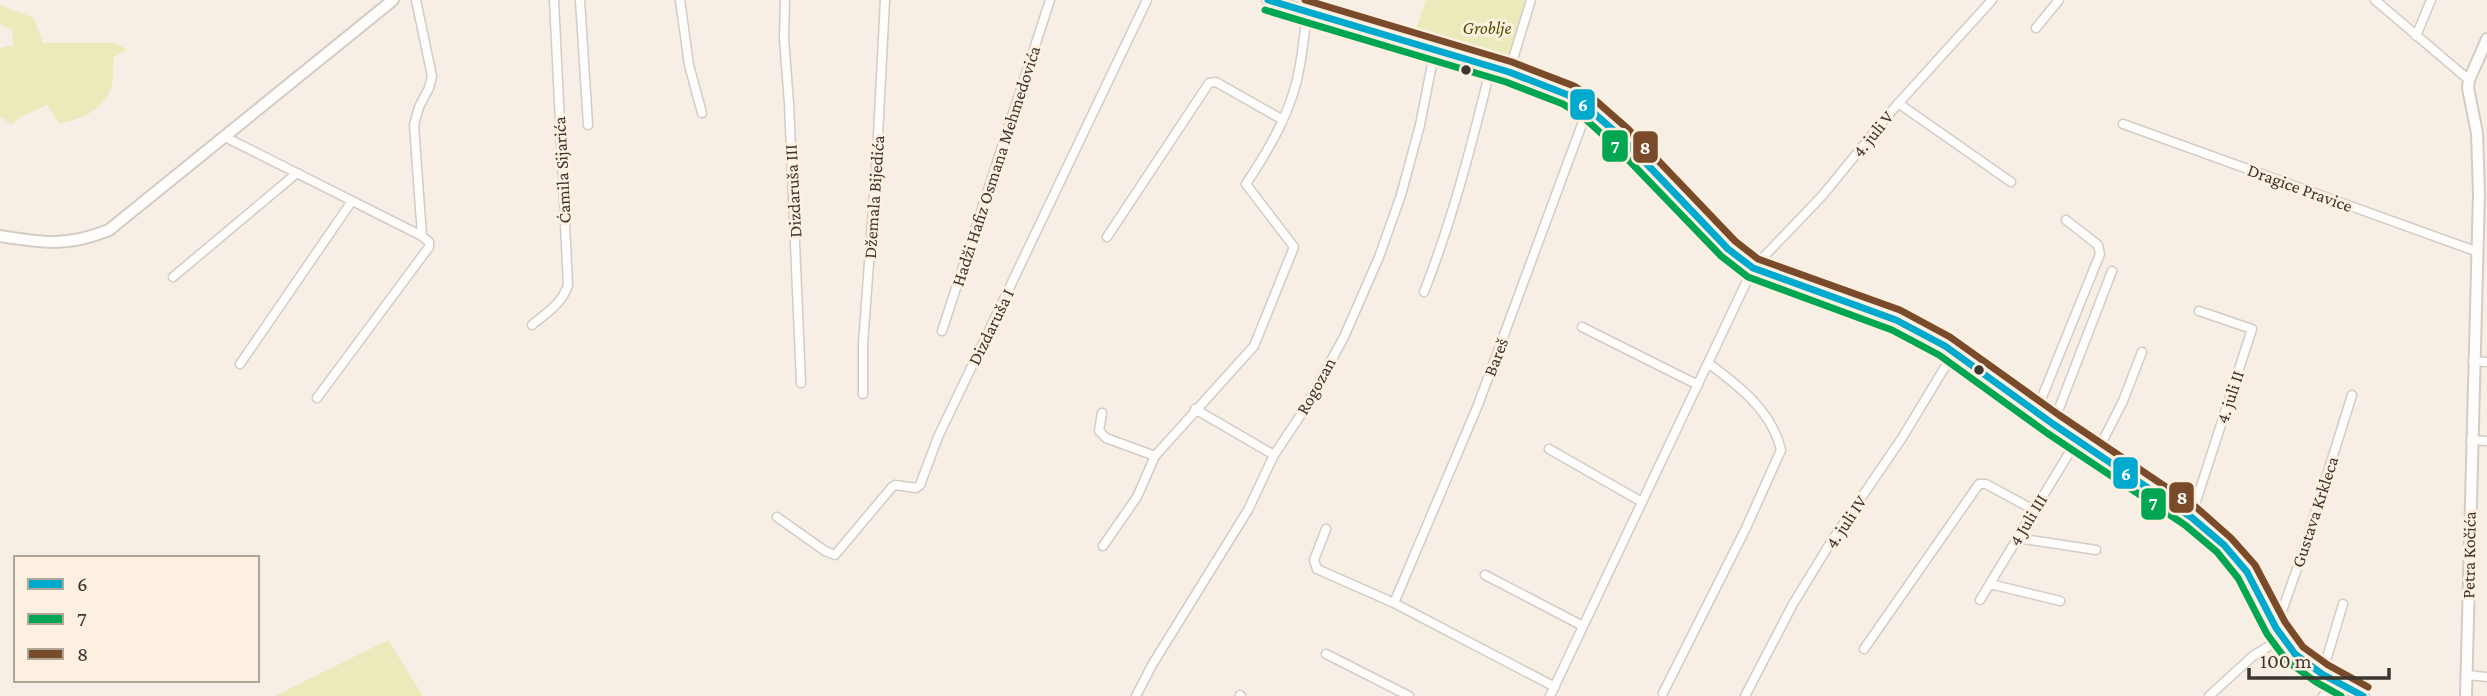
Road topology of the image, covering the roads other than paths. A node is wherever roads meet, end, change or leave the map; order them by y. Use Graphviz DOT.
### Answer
graph roads {
  1 [pos="393,0"];
  2 [pos="416,0"];
  3 [pos="554,0"];
  4 [pos="580,0"];
  5 [pos="680,0"];
  6 [pos="785,0"];
  7 [pos="885,0"];
  8 [pos="1051,0"];
  9 [pos="1147,0"];
  10 [pos="1268,0"];
  11 [pos="1531,0"];
  12 [pos="1992,0"];
  13 [pos="2059,0"];
  14 [pos="2375,0"];
  15 [pos="2431,0"];
  16 [pos="1307,11"];
  17 [pos="2036,28"];
  18 [pos="2416,36"];
  19 [pos="2487,40"];
  20 [pos="1435,49"];
  21 [pos="1491,66"];
  22 [pos="1509,72"];
  23 [pos="2469,80"];
  24 [pos="1898,103"];
  25 [pos="1588,108"];
  26 [pos="702,113"];
  27 [pos="1283,120"];
  28 [pos="2123,124"];
  29 [pos="588,125"];
  30 [pos="225,137"];
  31 [pos="297,173"];
  32 [pos="2011,182"];
  33 [pos="352,201"];
  34 [pos="2066,220"];
  35 [pos="0,236"];
  36 [pos="422,236"];
  37 [pos="1107,237"];
  38 [pos="2478,252"];
  39 [pos="1753,268"];
  40 [pos="2112,271"];
  41 [pos="173,277"];
  42 [pos="1424,292"];
  43 [pos="2199,311"];
  44 [pos="532,325"];
  45 [pos="1582,327"];
  46 [pos="942,331"];
  47 [pos="1954,352"];
  48 [pos="2142,352"];
  49 [pos="2473,361"];
  50 [pos="2487,362"];
  51 [pos="1708,363"];
  52 [pos="240,364"];
  53 [pos="801,383"];
  54 [pos="1698,385"];
  55 [pos="863,394"];
  56 [pos="2352,395"];
  57 [pos="317,398"];
  58 [pos="1195,409"];
  59 [pos="2036,412"];
  60 [pos="1102,413"];
  61 [pos="2053,424"];
  62 [pos="2077,439"];
  63 [pos="2471,440"];
  64 [pos="2487,441"];
  65 [pos="1549,449"];
  66 [pos="2097,452"];
  67 [pos="1274,455"];
  68 [pos="1155,456"];
  69 [pos="1642,502"];
  70 [pos="2034,510"];
  71 [pos="777,517"];
  72 [pos="2190,517"];
  73 [pos="1326,530"];
  74 [pos="2017,538"];
  75 [pos="1103,546"];
  76 [pos="2096,550"];
  77 [pos="1485,575"];
  78 [pos="1990,584"];
  79 [pos="1980,600"];
  80 [pos="2060,601"];
  81 [pos="1394,603"];
  82 [pos="2343,604"];
  83 [pos="1583,626"];
  84 [pos="2279,633"];
  85 [pos="1864,649"];
  86 [pos="1326,654"];
  87 [pos="2322,674"];
  88 [pos="2467,675"];
  89 [pos="2487,677"];
  90 [pos="2337,682"];
  91 [pos="1553,692"];
  92 [pos="1663,693"];
  93 [pos="1136,696"];
  94 [pos="1409,696"];
  95 [pos="1745,696"];
  96 [pos="2209,696"];
  97 [pos="2323,696"];
  98 [pos="2363,696"];
  99 [pos="2466,696"];
  1 -- 30 [label="street"];
  2 -- 36 [label="street"];
  3 -- 44 [label="street, Ćamila Sijarića"];
  4 -- 29 [label="street, Ćamila Sijarića"];
  5 -- 26 [label="street"];
  6 -- 53 [label="street, Dizdaruša III"];
  7 -- 55 [label="street, Džemala Bijedića"];
  8 -- 46 [label="street, Hadži Hafiz Osmana Mehmedovića"];
  9 -- 71 [label="street, Dizdaruša I"];
  10 -- 16 [label="street"];
  11 -- 22 [label="street"];
  12 -- 24 [label="street, 4. juli V"];
  13 -- 17 [label="street"];
  14 -- 18 [label="street"];
  15 -- 18 [label="street"];
  16 -- 20 [label="street"];
  16 -- 27 [label="street"];
  18 -- 23 [label="street"];
  19 -- 23 [label="street"];
  20 -- 21 [label="street"];
  20 -- 67 [label="street, Rogozan"];
  21 -- 22 [label="street"];
  21 -- 42 [label="street"];
  22 -- 25 [label="street"];
  23 -- 38 [label="street, Petra Kočića"];
  24 -- 32 [label="street"];
  24 -- 39 [label="street, 4. juli V"];
  25 -- 39 [label="street"];
  25 -- 81 [label="street, Bareš"];
  27 -- 37 [label="street"];
  27 -- 58 [label="street"];
  28 -- 38 [label="street, Dragice Pravice"];
  30 -- 31 [label="street"];
  30 -- 35 [label="street"];
  31 -- 33 [label="street"];
  31 -- 41 [label="street"];
  33 -- 36 [label="street"];
  33 -- 52 [label="street"];
  34 -- 59 [label="street"];
  36 -- 57 [label="street"];
  38 -- 49 [label="street, Petra Kočića"];
  39 -- 47 [label="street"];
  39 -- 51 [label="street"];
  40 -- 61 [label="street"];
  43 -- 72 [label="street, 4. juli II"];
  45 -- 54 [label="street"];
  47 -- 59 [label="street"];
  47 -- 95 [label="street, 4. juli IV"];
  48 -- 66 [label="street"];
  49 -- 50 [label="street"];
  49 -- 63 [label="street, Petra Kočića"];
  51 -- 54 [label="street"];
  51 -- 92 [label="street"];
  54 -- 69 [label="street"];
  56 -- 84 [label="street, Gustava Krkleca"];
  58 -- 67 [label="street"];
  58 -- 68 [label="street"];
  59 -- 61 [label="street"];
  60 -- 68 [label="street"];
  61 -- 62 [label="street"];
  62 -- 66 [label="street"];
  62 -- 70 [label="street, 4 Juli III"];
  63 -- 64 [label="street"];
  63 -- 88 [label="street, Petra Kočića"];
  65 -- 69 [label="street"];
  66 -- 72 [label="street"];
  67 -- 93 [label="street, Rogozan"];
  68 -- 75 [label="street"];
  69 -- 83 [label="street"];
  70 -- 74 [label="street, 4 Juli III"];
  70 -- 85 [label="street"];
  72 -- 84 [label="street"];
  73 -- 81 [label="street"];
  74 -- 76 [label="street"];
  74 -- 78 [label="street, 4 Juli III"];
  77 -- 83 [label="street"];
  78 -- 79 [label="street, 4 Juli III"];
  78 -- 80 [label="street"];
  81 -- 91 [label="street"];
  82 -- 87 [label="street"];
  83 -- 91 [label="street"];
  84 -- 87 [label="street"];
  84 -- 96 [label="street"];
  86 -- 94 [label="street"];
  87 -- 90 [label="street"];
  88 -- 89 [label="street"];
  88 -- 99 [label="street, Petra Kočića"];
  90 -- 97 [label="street"];
  90 -- 98 [label="street"];
}
